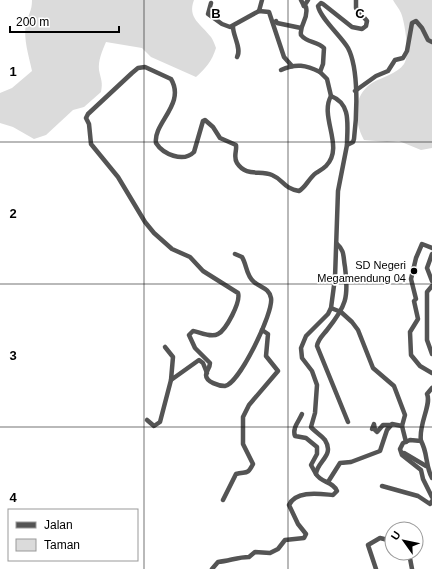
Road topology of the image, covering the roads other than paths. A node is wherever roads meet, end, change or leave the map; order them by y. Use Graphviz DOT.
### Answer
graph roads {
  1 [pos="262,0"];
  2 [pos="301,0"];
  3 [pos="308,0"];
  4 [pos="356,0"];
  5 [pos="211,3"];
  6 [pos="304,6"];
  7 [pos="259,11"];
  8 [pos="276,21"];
  9 [pos="233,27"];
  10 [pos="301,28"];
  11 [pos="432,42"];
  12 [pos="238,57"];
  13 [pos="292,66"];
  14 [pos="281,70"];
  15 [pos="320,72"];
  16 [pos="355,91"];
  17 [pos="331,96"];
  18 [pos="347,145"];
  19 [pos="337,244"];
  20 [pos="432,248"];
  21 [pos="235,254"];
  22 [pos="432,254"];
  23 [pos="432,281"];
  24 [pos="432,286"];
  25 [pos="331,308"];
  26 [pos="341,312"];
  27 [pos="262,330"];
  28 [pos="165,347"];
  29 [pos="432,354"];
  30 [pos="207,373"];
  31 [pos="432,373"];
  32 [pos="172,380"];
  33 [pos="432,388"];
  34 [pos="302,414"];
  35 [pos="147,420"];
  36 [pos="348,422"];
  37 [pos="390,425"];
  38 [pos="402,426"];
  39 [pos="372,429"];
  40 [pos="421,441"];
  41 [pos="406,442"];
  42 [pos="400,452"];
  43 [pos="426,466"];
  44 [pos="316,474"];
  45 [pos="432,478"];
  46 [pos="328,482"];
  47 [pos="382,486"];
  48 [pos="432,497"];
  49 [pos="222,500"];
  50 [pos="432,501"];
  51 [pos="384,539"];
  52 [pos="212,569"];
  53 [pos="376,569"];
  1 -- 7 [label="street"];
  2 -- 6 [label="street"];
  3 -- 6 [label="street"];
  4 -- 16 [label="street"];
  5 -- 9 [label="street"];
  6 -- 10 [label="street"];
  7 -- 9 [label="street"];
  7 -- 13 [label="street"];
  8 -- 10 [label="street"];
  9 -- 12 [label="street"];
  10 -- 15 [label="street"];
  11 -- 16 [label="street"];
  13 -- 14 [label="street"];
  13 -- 15 [label="street"];
  15 -- 17 [label="street"];
  16 -- 18 [label="street"];
  17 -- 18 [label="street"];
  17 -- 30 [label="street"];
  18 -- 19 [label="street"];
  19 -- 25 [label="street"];
  19 -- 26 [label="street"];
  20 -- 31 [label="street"];
  21 -- 27 [label="street"];
  22 -- 23 [label="street"];
  24 -- 29 [label="street"];
  25 -- 26 [label="street"];
  25 -- 44 [label="street"];
  26 -- 36 [label="street"];
  26 -- 38 [label="street"];
  27 -- 30 [label="street"];
  27 -- 49 [label="street"];
  28 -- 32 [label="street"];
  30 -- 32 [label="street"];
  32 -- 35 [label="street"];
  33 -- 40 [label="street"];
  34 -- 44 [label="street"];
  37 -- 38 [label="street"];
  37 -- 39 [label="street"];
  37 -- 46 [label="street"];
  38 -- 41 [label="street"];
  40 -- 41 [label="street"];
  40 -- 43 [label="street"];
  41 -- 42 [label="street"];
  42 -- 43 [label="street"];
  42 -- 48 [label="street"];
  43 -- 45 [label="street"];
  44 -- 46 [label="street"];
  46 -- 52 [label="street"];
  47 -- 50 [label="street"];
  51 -- 53 [label="street"];
}
